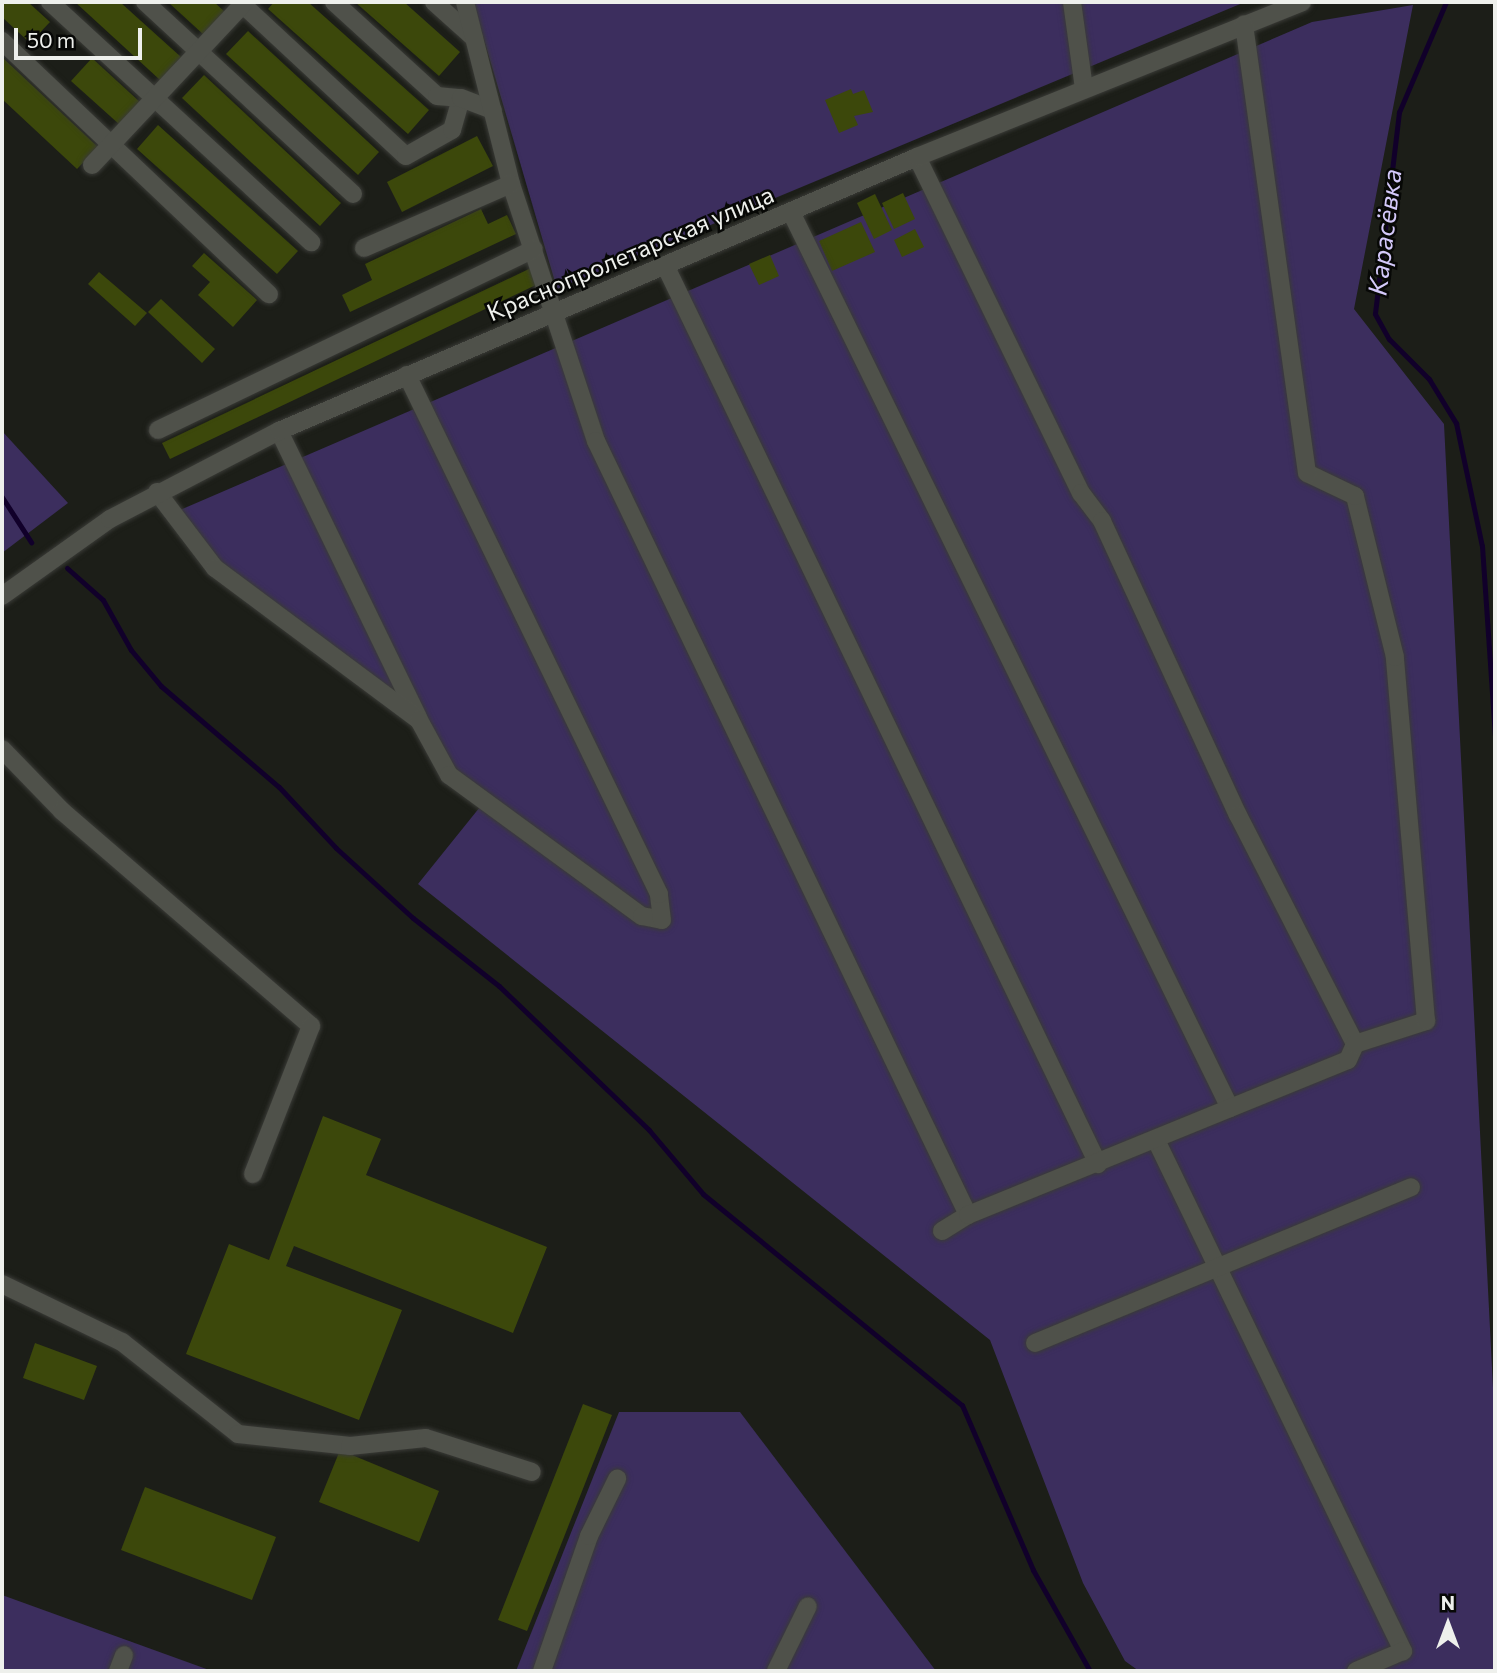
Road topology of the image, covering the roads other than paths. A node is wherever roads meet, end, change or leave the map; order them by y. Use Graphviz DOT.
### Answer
graph roads {
  1 [pos="50,2"];
  2 [pos="145,2"];
  3 [pos="334,2"];
  4 [pos="434,2"];
  5 [pos="465,2"];
  6 [pos="1072,2"];
  7 [pos="1302,2"];
  8 [pos="243,3"];
  9 [pos="1244,24"];
  10 [pos="474,37"];
  11 [pos="2,41"];
  12 [pos="199,51"];
  13 [pos="1083,88"];
  14 [pos="461,97"];
  15 [pos="155,98"];
  16 [pos="492,110"];
  17 [pos="110,145"];
  18 [pos="917,157"];
  19 [pos="92,165"];
  20 [pos="511,184"];
  21 [pos="353,194"];
  22 [pos="791,212"];
  23 [pos="311,242"];
  24 [pos="364,248"];
  25 [pos="534,249"];
  26 [pos="665,265"];
  27 [pos="269,294"];
  28 [pos="550,311"];
  29 [pos="407,375"];
  30 [pos="158,430"];
  31 [pos="279,430"];
  32 [pos="157,492"];
  33 [pos="2,596"];
  34 [pos="419,720"];
  35 [pos="2,749"];
  36 [pos="1355,1044"];
  37 [pos="1230,1108"];
  38 [pos="1156,1140"];
  39 [pos="1098,1164"];
  40 [pos="253,1174"];
  41 [pos="1411,1187"];
  42 [pos="968,1215"];
  43 [pos="942,1231"];
  44 [pos="1219,1269"];
  45 [pos="2,1283"];
  46 [pos="1035,1343"];
  47 [pos="532,1472"];
  48 [pos="617,1479"];
  49 [pos="808,1606"];
  50 [pos="542,1671"];
  51 [pos="776,1671"];
  52 [pos="1356,1671"];
  1 -- 15 [label="street"];
  2 -- 12 [label="street"];
  3 -- 14 [label="street"];
  4 -- 10 [label="street"];
  5 -- 10 [label="street"];
  6 -- 13 [label="street"];
  7 -- 9 [label="street, Краснопролетарская улица"];
  8 -- 12 [label="street"];
  8 -- 14 [label="street"];
  9 -- 13 [label="street, Краснопролетарская улица"];
  9 -- 36 [label="street"];
  10 -- 16 [label="street"];
  11 -- 17 [label="street"];
  12 -- 15 [label="street"];
  12 -- 21 [label="street"];
  13 -- 18 [label="street, Краснопролетарская улица"];
  14 -- 16 [label="street"];
  15 -- 17 [label="street"];
  15 -- 23 [label="street"];
  16 -- 20 [label="street"];
  17 -- 19 [label="street"];
  17 -- 27 [label="street"];
  18 -- 22 [label="street, Краснопролетарская улица"];
  18 -- 36 [label="street"];
  20 -- 24 [label="street"];
  20 -- 25 [label="street"];
  22 -- 26 [label="street, Краснопролетарская улица"];
  22 -- 37 [label="street"];
  25 -- 28 [label="street"];
  25 -- 30 [label="street"];
  26 -- 28 [label="street, Краснопролетарская улица"];
  26 -- 39 [label="street"];
  28 -- 29 [label="street, Краснопролетарская улица"];
  28 -- 42 [label="street"];
  29 -- 31 [label="street, Краснопролетарская улица"];
  29 -- 34 [label="street"];
  31 -- 32 [label="street, Краснопролетарская улица"];
  31 -- 34 [label="street"];
  32 -- 33 [label="street, Краснопролетарская улица"];
  32 -- 34 [label="street"];
  35 -- 40 [label="street"];
  36 -- 37 [label="street"];
  37 -- 38 [label="street"];
  38 -- 39 [label="street"];
  38 -- 44 [label="street"];
  39 -- 42 [label="street"];
  41 -- 44 [label="street"];
  42 -- 43 [label="street"];
  44 -- 46 [label="street"];
  44 -- 52 [label="street"];
  45 -- 47 [label="street"];
  48 -- 50 [label="street"];
  49 -- 51 [label="street"];
}
